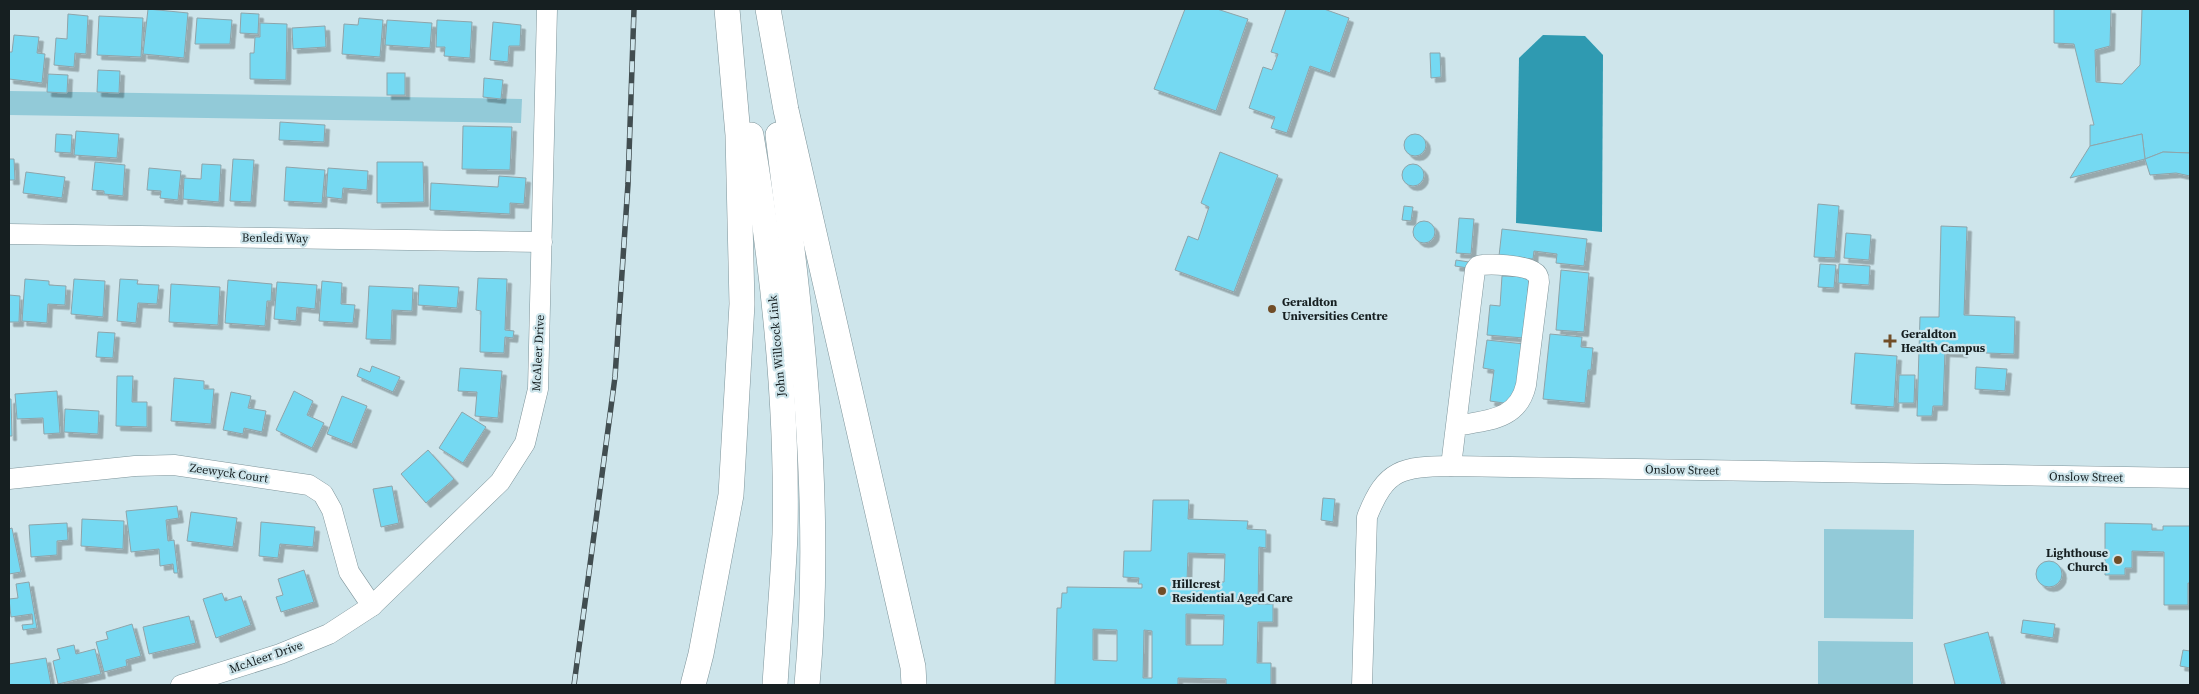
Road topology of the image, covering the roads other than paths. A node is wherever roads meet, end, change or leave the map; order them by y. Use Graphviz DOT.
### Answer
graph roads {
  1 [pos="547,9"];
  2 [pos="728,9"];
  3 [pos="761,9"];
  4 [pos="768,9"];
  5 [pos="9,234"];
  6 [pos="542,242"];
  7 [pos="1456,426"];
  8 [pos="1451,466"];
  9 [pos="2190,478"];
  10 [pos="9,480"];
  11 [pos="372,606"];
  12 [pos="180,685"];
  13 [pos="693,685"];
  14 [pos="775,685"];
  15 [pos="807,685"];
  16 [pos="914,685"];
  17 [pos="1362,685"];
  1 -- 6 [label="street, McAleer Drive"];
  2 -- 13 [label="main road"];
  2 -- 14 [label="main road, John Willcock Link"];
  3 -- 15 [label="main road, John Willcock Link"];
  4 -- 16 [label="main road"];
  5 -- 6 [label="street, Benledi Way"];
  6 -- 11 [label="street, McAleer Drive"];
  7 -- 7 [label="street"];
  7 -- 8 [label="street"];
  8 -- 9 [label="street, Onslow Street"];
  8 -- 17 [label="street, Onslow Street"];
  10 -- 11 [label="street, Zeewyck Court"];
  11 -- 12 [label="street, McAleer Drive"];
}
